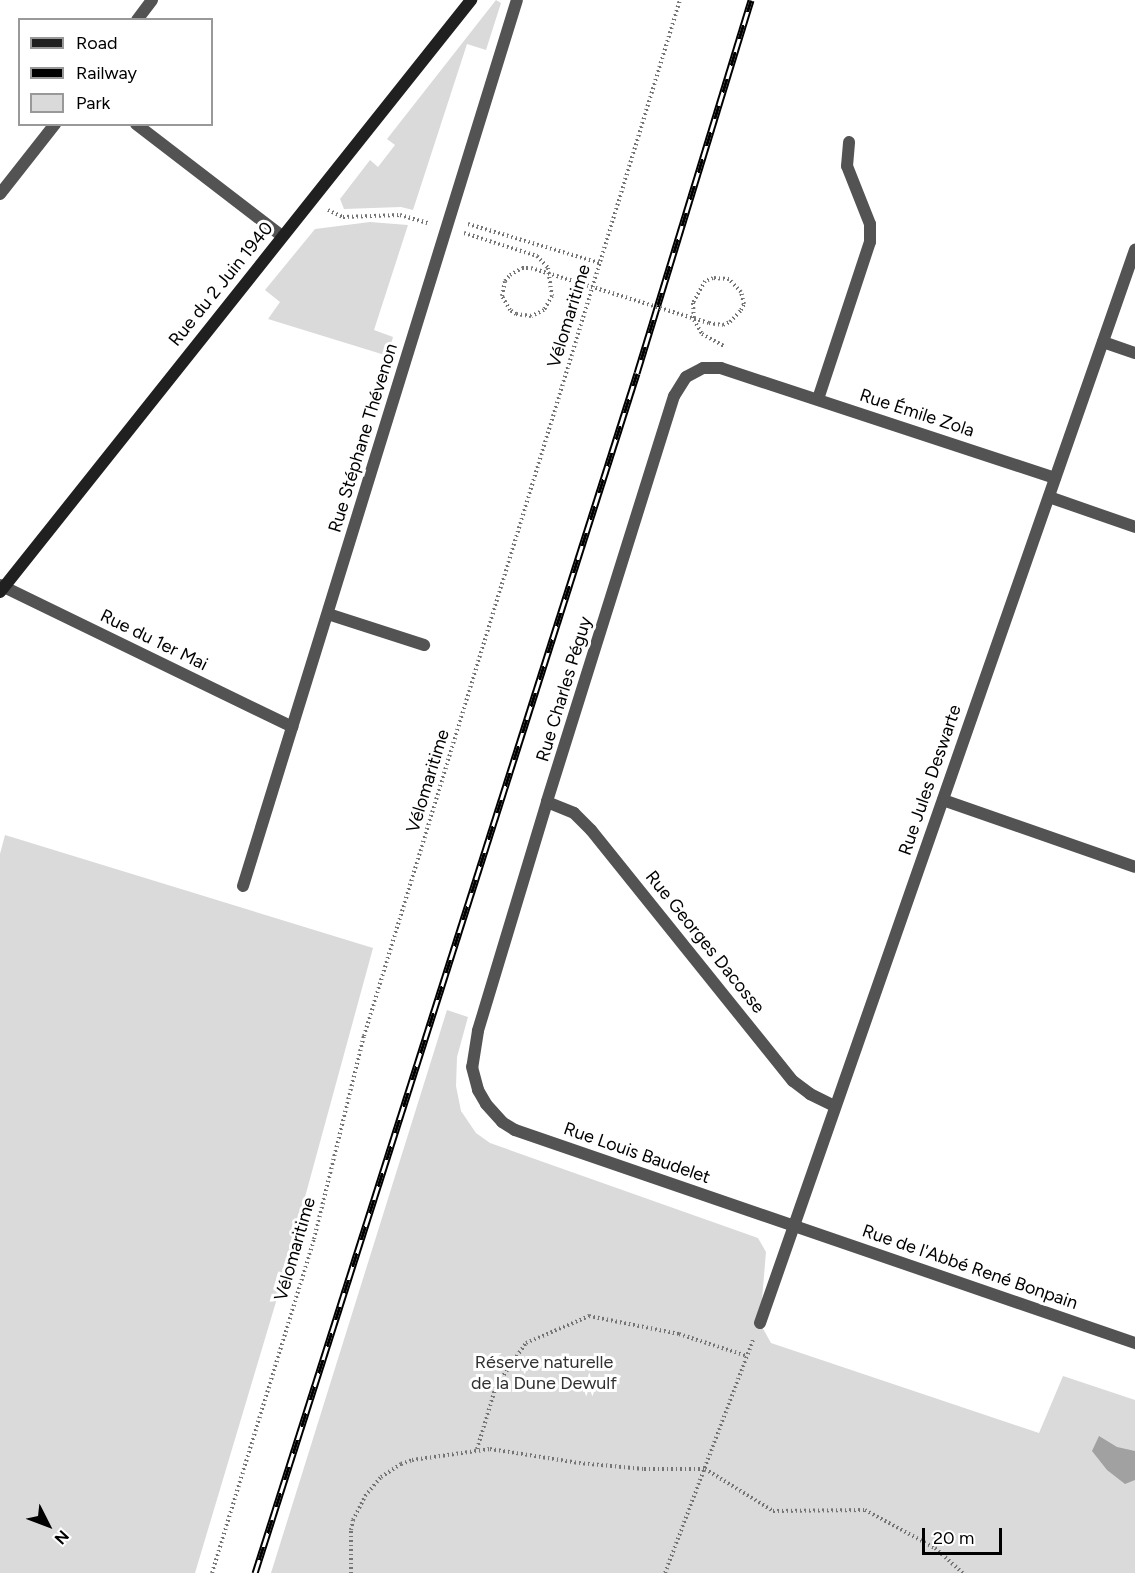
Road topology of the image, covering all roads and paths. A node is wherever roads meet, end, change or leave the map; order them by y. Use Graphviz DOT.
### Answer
graph roads {
  1 [pos="152,0"];
  2 [pos="471,0"];
  3 [pos="517,0"];
  4 [pos="680,0"];
  5 [pos="138,18"];
  6 [pos="53,126"];
  7 [pos="139,126"];
  8 [pos="849,142"];
  9 [pos="0,194"];
  10 [pos="313,198"];
  11 [pos="446,228"];
  12 [pos="282,236"];
  13 [pos="1135,250"];
  14 [pos="600,264"];
  15 [pos="1103,342"];
  16 [pos="728,348"];
  17 [pos="1135,353"];
  18 [pos="768,383"];
  19 [pos="818,399"];
  20 [pos="1055,478"];
  21 [pos="1049,498"];
  22 [pos="1135,527"];
  23 [pos="1,588"];
  24 [pos="328,614"];
  25 [pos="424,645"];
  26 [pos="292,726"];
  27 [pos="943,800"];
  28 [pos="547,802"];
  29 [pos="1135,867"];
  30 [pos="243,886"];
  31 [pos="481,1098"];
  32 [pos="835,1106"];
  33 [pos="793,1226"];
  34 [pos="760,1323"];
  35 [pos="1135,1343"];
  36 [pos="747,1356"];
  37 [pos="477,1449"];
  38 [pos="705,1469"];
  39 [pos="212,1573"];
  40 [pos="351,1573"];
  41 [pos="664,1573"];
  42 [pos="963,1573"];
  1 -- 5 [label="street"];
  2 -- 10 [label="main road, Rue du 2 Juin 1940"];
  3 -- 11 [label="street, Rue Stéphane Thévenon"];
  4 -- 14 [label="path, Vélomaritime"];
  6 -- 9 [label="street"];
  7 -- 12 [label="street"];
  8 -- 19 [label="street"];
  10 -- 11 [label="path"];
  10 -- 12 [label="main road, Rue du 2 Juin 1940"];
  11 -- 14 [label="path"];
  11 -- 16 [label="path, bridge"];
  11 -- 24 [label="street, Rue Stéphane Thévenon"];
  12 -- 23 [label="main road, Rue du 2 Juin 1940"];
  13 -- 15 [label="street, Rue Jules Deswarte"];
  14 -- 39 [label="path, Vélomaritime"];
  15 -- 17 [label="street"];
  15 -- 20 [label="street, Rue Jules Deswarte"];
  18 -- 19 [label="street, Rue Émile Zola"];
  18 -- 28 [label="street, Rue Charles Péguy"];
  19 -- 20 [label="street, Rue Émile Zola"];
  20 -- 21 [label="street, Rue Jules Deswarte"];
  21 -- 22 [label="street"];
  21 -- 27 [label="street, Rue Jules Deswarte"];
  23 -- 26 [label="street, Rue du 1er Mai"];
  24 -- 25 [label="street"];
  24 -- 26 [label="street, Rue Stéphane Thévenon"];
  26 -- 30 [label="street, Rue Stéphane Thévenon"];
  27 -- 29 [label="street"];
  27 -- 32 [label="street, Rue Jules Deswarte"];
  28 -- 31 [label="street, Rue Charles Péguy"];
  28 -- 32 [label="street, Rue Georges Dacosse"];
  31 -- 33 [label="street, Rue Louis Baudelet"];
  32 -- 33 [label="street, Rue Jules Deswarte"];
  33 -- 34 [label="street, Rue Jules Deswarte"];
  33 -- 35 [label="street, Rue de l'Abbé René Bonpain"];
  34 -- 36 [label="path"];
  36 -- 37 [label="path"];
  36 -- 38 [label="path"];
  37 -- 38 [label="path"];
  37 -- 40 [label="path"];
  38 -- 41 [label="path"];
  38 -- 42 [label="path"];
}
